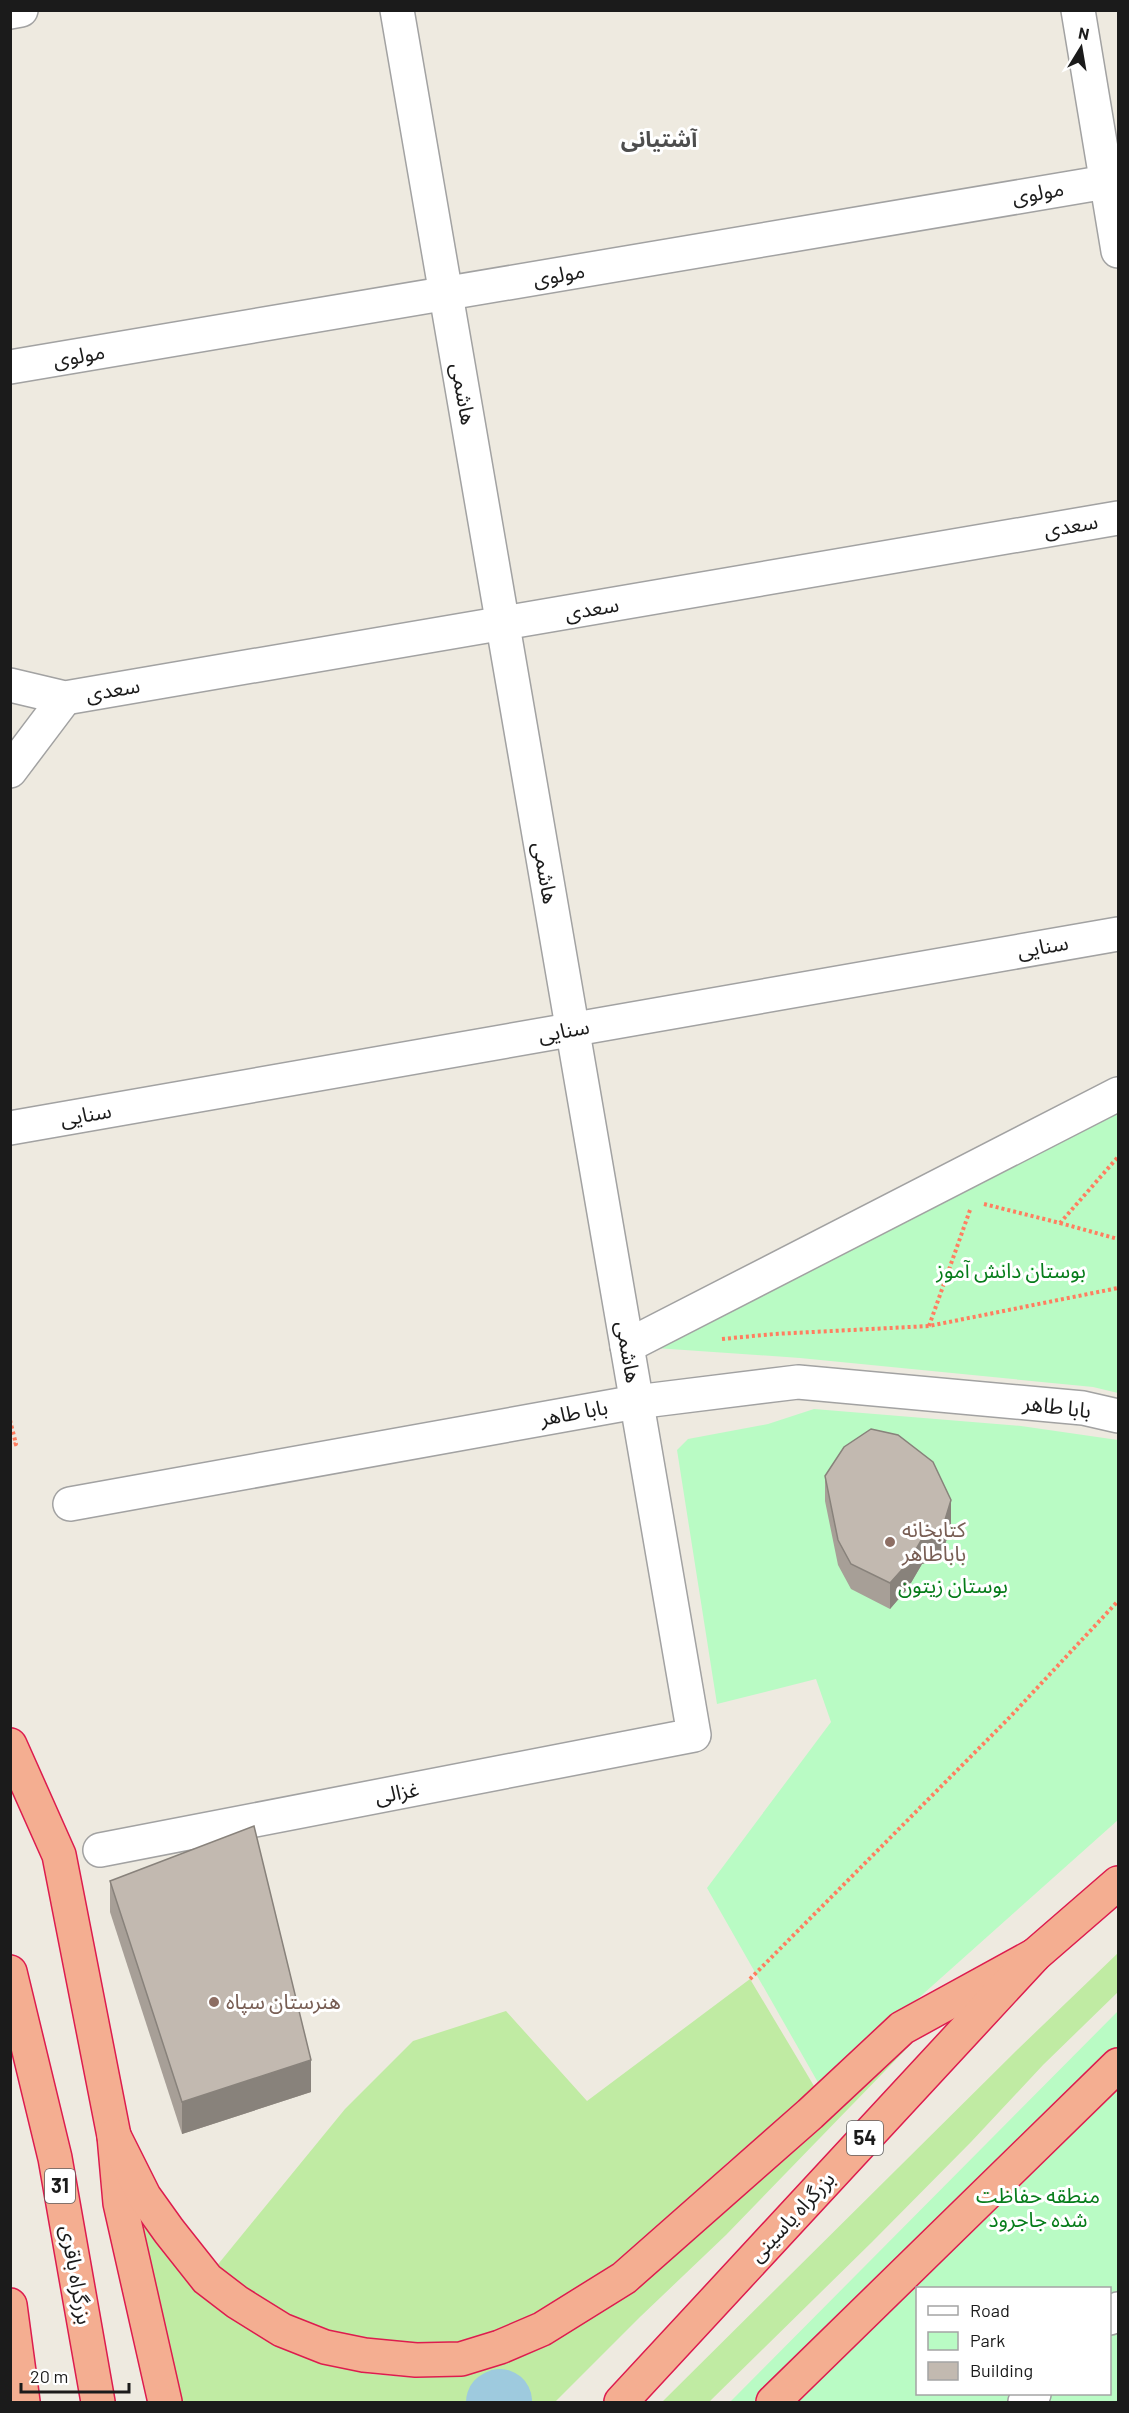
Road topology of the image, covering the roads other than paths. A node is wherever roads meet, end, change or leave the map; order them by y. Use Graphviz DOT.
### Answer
graph roads {
  1 [pos="21,10"];
  2 [pos="397,10"];
  3 [pos="1078,10"];
  4 [pos="10,12"];
  5 [pos="1113,181"];
  6 [pos="1119,251"];
  7 [pos="445,294"];
  8 [pos="10,367"];
  9 [pos="1119,518"];
  10 [pos="502,624"];
  11 [pos="10,685"];
  12 [pos="65,698"];
  13 [pos="10,771"];
  14 [pos="1119,934"];
  15 [pos="573,1030"];
  16 [pos="1119,1094"];
  17 [pos="10,1128"];
  18 [pos="627,1346"];
  19 [pos="636,1402"];
  20 [pos="1119,1416"];
  21 [pos="70,1504"];
  22 [pos="694,1735"];
  23 [pos="10,1745"];
  24 [pos="100,1850"];
  25 [pos="1119,1883"];
  26 [pos="1035,1954"];
  27 [pos="10,1972"];
  28 [pos="1119,2065"];
  29 [pos="114,2136"];
  30 [pos="10,2305"];
  31 [pos="23,2403"];
  32 [pos="98,2403"];
  33 [pos="165,2403"];
  34 [pos="621,2403"];
  35 [pos="773,2403"];
  1 -- 4 [label="street"];
  2 -- 7 [label="street, هاشمی"];
  3 -- 5 [label="street"];
  5 -- 6 [label="street"];
  5 -- 7 [label="street, مولوی"];
  7 -- 8 [label="street, مولوی"];
  7 -- 10 [label="street, هاشمی"];
  9 -- 10 [label="street, سعدی"];
  10 -- 12 [label="street, سعدی"];
  10 -- 15 [label="street, هاشمی"];
  11 -- 12 [label="street"];
  12 -- 13 [label="street"];
  14 -- 15 [label="street, سنایی"];
  15 -- 17 [label="street, سنایی"];
  15 -- 18 [label="street, هاشمی"];
  16 -- 18 [label="street"];
  18 -- 19 [label="street, هاشمی"];
  19 -- 20 [label="street, بابا طاهر"];
  19 -- 21 [label="street, بابا طاهر"];
  19 -- 22 [label="street, هاشمی"];
  22 -- 24 [label="street, غزالی"];
  23 -- 29 [label="highway"];
  25 -- 26 [label="highway, بزرگراه یاسینی / 54"];
  26 -- 29 [label="highway"];
  26 -- 34 [label="highway, بزرگراه یاسینی / 54"];
  27 -- 32 [label="highway, بزرگراه باقری / 31"];
  28 -- 35 [label="highway"];
  29 -- 33 [label="highway"];
  30 -- 31 [label="highway"];
}
